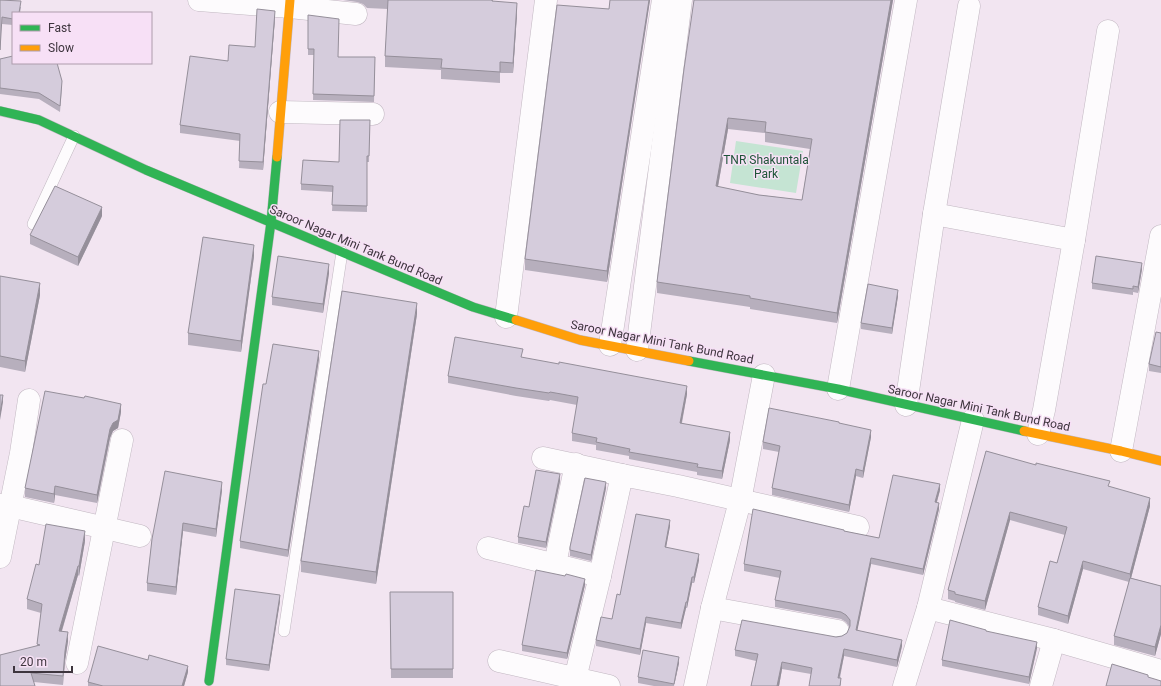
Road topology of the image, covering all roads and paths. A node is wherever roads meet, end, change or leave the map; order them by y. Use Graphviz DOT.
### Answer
graph roads {
  1 [pos="199,0"];
  2 [pos="546,0"];
  3 [pos="663,0"];
  4 [pos="681,0"];
  5 [pos="906,0"];
  6 [pos="290,3"];
  7 [pos="969,6"];
  8 [pos="356,14"];
  9 [pos="1108,31"];
  10 [pos="0,111"];
  11 [pos="280,112"];
  12 [pos="373,114"];
  13 [pos="74,136"];
  14 [pos="934,214"];
  15 [pos="271,222"];
  16 [pos="33,224"];
  17 [pos="1161,236"];
  18 [pos="1074,240"];
  19 [pos="342,252"];
  20 [pos="1154,312"];
  21 [pos="506,317"];
  22 [pos="610,346"];
  23 [pos="637,350"];
  24 [pos="764,375"];
  25 [pos="838,389"];
  26 [pos="29,400"];
  27 [pos="906,405"];
  28 [pos="973,420"];
  29 [pos="1038,434"];
  30 [pos="122,440"];
  31 [pos="1121,450"];
  32 [pos="543,458"];
  33 [pos="1161,461"];
  34 [pos="576,464"];
  35 [pos="622,476"];
  36 [pos="740,501"];
  37 [pos="5,506"];
  38 [pos="858,527"];
  39 [pos="105,528"];
  40 [pos="140,536"];
  41 [pos="488,548"];
  42 [pos="0,557"];
  43 [pos="555,564"];
  44 [pos="600,576"];
  45 [pos="712,608"];
  46 [pos="928,608"];
  47 [pos="284,631"];
  48 [pos="838,631"];
  49 [pos="1054,640"];
  50 [pos="499,660"];
  51 [pos="77,663"];
  52 [pos="1161,671"];
  53 [pos="575,679"];
  54 [pos="210,681"];
  55 [pos="609,686"];
  56 [pos="696,686"];
  57 [pos="904,686"];
  58 [pos="1041,686"];
  1 -- 6 [label="street"];
  2 -- 21 [label="street"];
  3 -- 22 [label="street"];
  4 -- 23 [label="street"];
  5 -- 25 [label="street"];
  6 -- 8 [label="street"];
  6 -- 11 [label="main road"];
  7 -- 14 [label="street"];
  9 -- 18 [label="street"];
  10 -- 13 [label="main road, Saroor Nagar Mini Tank Bund Road"];
  11 -- 12 [label="street"];
  11 -- 15 [label="main road"];
  13 -- 15 [label="main road, Saroor Nagar Mini Tank Bund Road"];
  13 -- 16 [label="lane"];
  14 -- 18 [label="street"];
  14 -- 27 [label="street"];
  15 -- 19 [label="main road, Saroor Nagar Mini Tank Bund Road"];
  15 -- 54 [label="main road"];
  17 -- 20 [label="street"];
  18 -- 29 [label="street"];
  19 -- 21 [label="main road, Saroor Nagar Mini Tank Bund Road"];
  19 -- 47 [label="lane"];
  20 -- 31 [label="street"];
  21 -- 22 [label="main road, Saroor Nagar Mini Tank Bund Road"];
  22 -- 23 [label="main road, Saroor Nagar Mini Tank Bund Road"];
  23 -- 24 [label="main road, Saroor Nagar Mini Tank Bund Road"];
  24 -- 25 [label="main road, Saroor Nagar Mini Tank Bund Road"];
  24 -- 36 [label="street"];
  25 -- 27 [label="main road, Saroor Nagar Mini Tank Bund Road"];
  26 -- 37 [label="street"];
  27 -- 28 [label="main road, Saroor Nagar Mini Tank Bund Road"];
  28 -- 29 [label="main road, Saroor Nagar Mini Tank Bund Road"];
  28 -- 46 [label="street"];
  29 -- 31 [label="main road, Saroor Nagar Mini Tank Bund Road"];
  30 -- 39 [label="street"];
  31 -- 33 [label="main road, Saroor Nagar Mini Tank Bund Road"];
  32 -- 34 [label="street"];
  34 -- 35 [label="street"];
  34 -- 43 [label="street"];
  35 -- 36 [label="street"];
  35 -- 44 [label="street"];
  36 -- 38 [label="street"];
  36 -- 45 [label="street"];
  37 -- 39 [label="street"];
  37 -- 42 [label="street"];
  39 -- 40 [label="street"];
  39 -- 51 [label="street"];
  41 -- 43 [label="street"];
  43 -- 44 [label="street"];
  44 -- 53 [label="street"];
  45 -- 48 [label="street"];
  45 -- 56 [label="street"];
  46 -- 49 [label="street"];
  46 -- 57 [label="street"];
  49 -- 52 [label="street"];
  49 -- 58 [label="street"];
  50 -- 53 [label="street"];
  53 -- 55 [label="street"];
}
